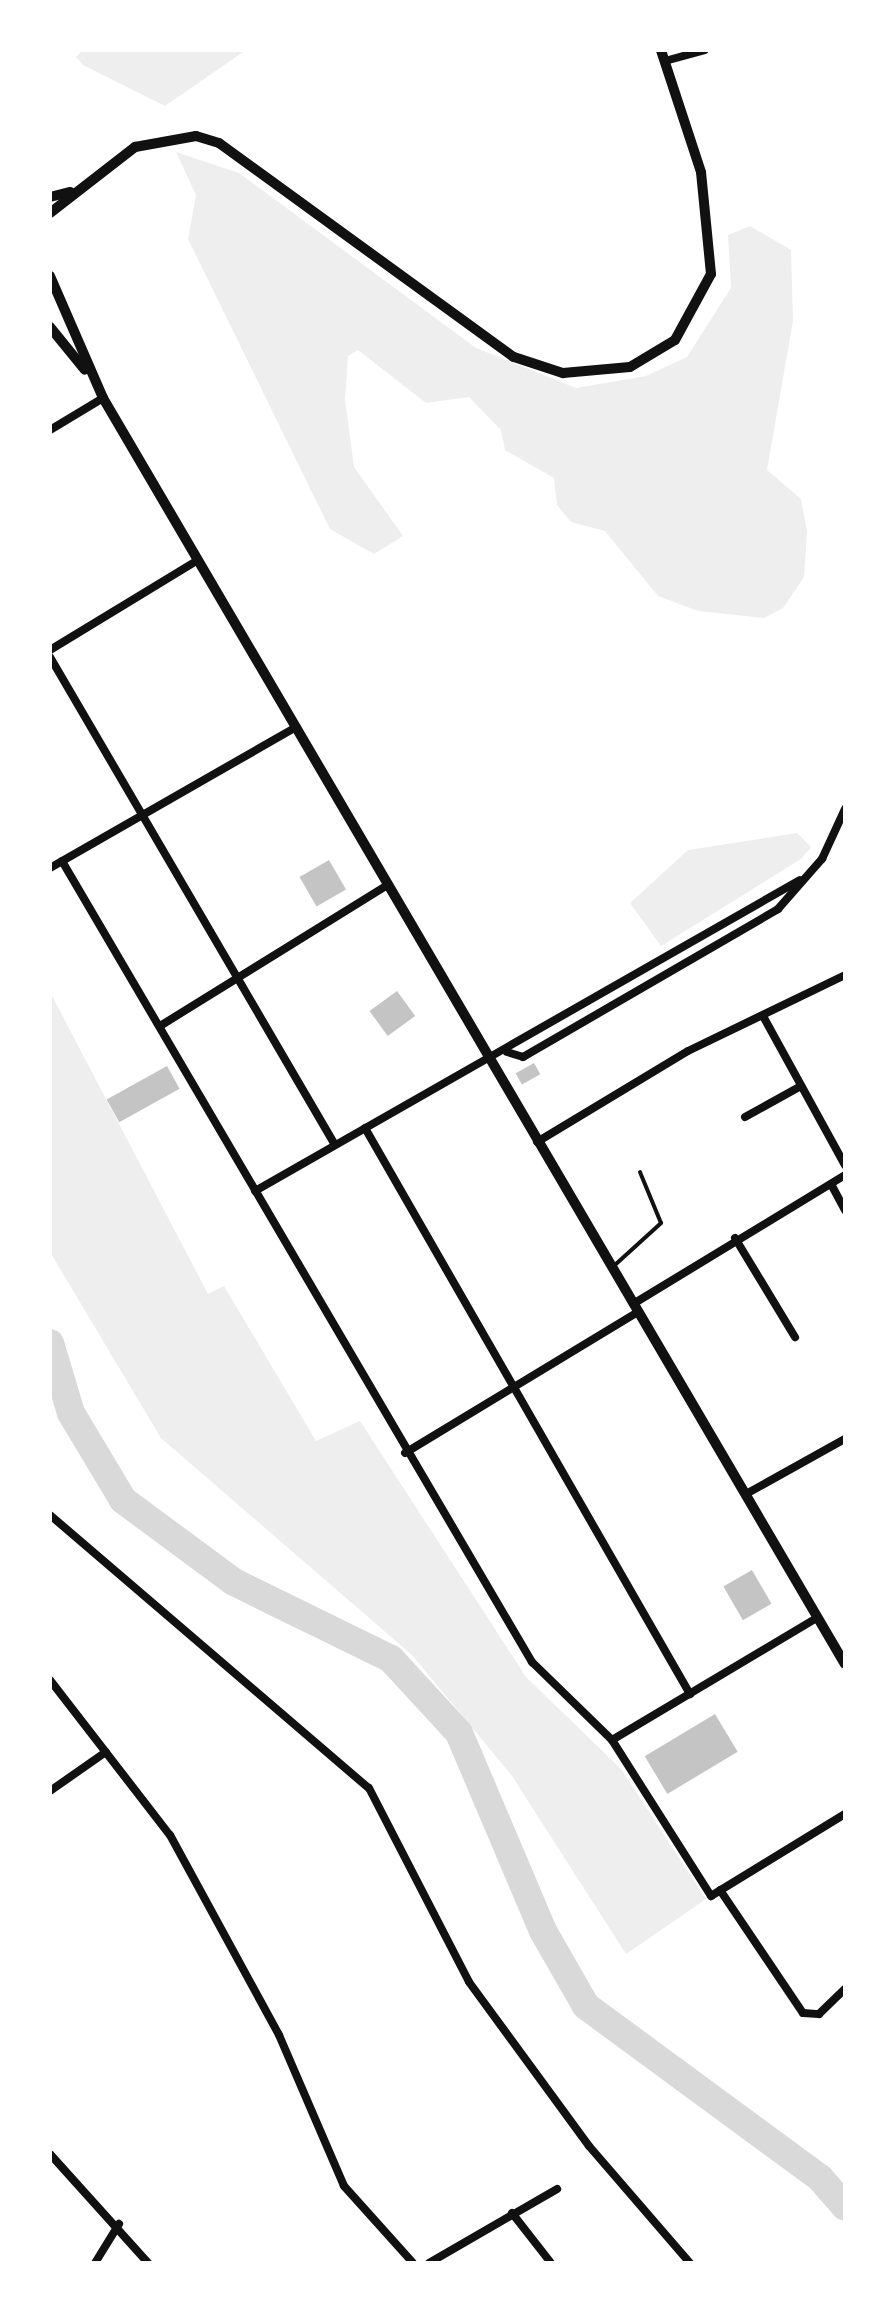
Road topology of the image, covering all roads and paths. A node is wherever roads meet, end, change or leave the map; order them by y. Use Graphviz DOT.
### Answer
graph roads {
  1 [pos="705,50"];
  2 [pos="663,56"];
  3 [pos="71,192"];
  4 [pos="50,197"];
  5 [pos="50,213"];
  6 [pos="50,276"];
  7 [pos="50,327"];
  8 [pos="92,379"];
  9 [pos="103,398"];
  10 [pos="50,430"];
  11 [pos="198,560"];
  12 [pos="50,654"];
  13 [pos="296,727"];
  14 [pos="845,808"];
  15 [pos="142,815"];
  16 [pos="62,861"];
  17 [pos="50,868"];
  18 [pos="800,880"];
  19 [pos="387,886"];
  20 [pos="845,976"];
  21 [pos="238,980"];
  22 [pos="763,1016"];
  23 [pos="160,1026"];
  24 [pos="507,1052"];
  25 [pos="490,1059"];
  26 [pos="800,1086"];
  27 [pos="745,1117"];
  28 [pos="365,1128"];
  29 [pos="536,1142"];
  30 [pos="335,1145"];
  31 [pos="845,1165"];
  32 [pos="640,1172"];
  33 [pos="845,1176"];
  34 [pos="830,1184"];
  35 [pos="255,1191"];
  36 [pos="845,1210"];
  37 [pos="734,1238"];
  38 [pos="612,1268"];
  39 [pos="635,1308"];
  40 [pos="795,1337"];
  41 [pos="514,1386"];
  42 [pos="845,1439"];
  43 [pos="404,1453"];
  44 [pos="746,1494"];
  45 [pos="50,1515"];
  46 [pos="817,1618"];
  47 [pos="845,1664"];
  48 [pos="50,1680"];
  49 [pos="690,1694"];
  50 [pos="612,1740"];
  51 [pos="106,1752"];
  52 [pos="50,1791"];
  53 [pos="845,1814"];
  54 [pos="720,1890"];
  55 [pos="845,1989"];
  56 [pos="50,2154"];
  57 [pos="557,2188"];
  58 [pos="512,2213"];
  59 [pos="119,2224"];
  60 [pos="95,2263"];
  61 [pos="148,2263"];
  62 [pos="413,2263"];
  63 [pos="428,2263"];
  64 [pos="552,2263"];
  65 [pos="690,2263"];
  1 -- 2 [label="street"];
  2 -- 3 [label="main road"];
  3 -- 4 [label="main road"];
  3 -- 5 [label="main road"];
  6 -- 8 [label="main road"];
  7 -- 8 [label="main road"];
  8 -- 9 [label="main road"];
  9 -- 10 [label="street"];
  9 -- 11 [label="main road"];
  11 -- 12 [label="street"];
  11 -- 13 [label="main road"];
  12 -- 15 [label="street"];
  13 -- 15 [label="street"];
  13 -- 19 [label="main road"];
  14 -- 18 [label="street"];
  15 -- 16 [label="street"];
  15 -- 21 [label="street"];
  16 -- 17 [label="street"];
  16 -- 23 [label="street"];
  18 -- 24 [label="street"];
  18 -- 24 [label="street"];
  19 -- 21 [label="street"];
  19 -- 25 [label="main road"];
  20 -- 22 [label="street"];
  21 -- 23 [label="street"];
  21 -- 30 [label="street"];
  22 -- 26 [label="street"];
  22 -- 29 [label="street"];
  23 -- 35 [label="street"];
  24 -- 25 [label="street"];
  25 -- 28 [label="street"];
  25 -- 29 [label="main road"];
  26 -- 27 [label="street"];
  26 -- 31 [label="street"];
  28 -- 30 [label="street"];
  28 -- 41 [label="street"];
  29 -- 38 [label="main road"];
  30 -- 35 [label="street"];
  32 -- 38 [label="lane"];
  33 -- 34 [label="street"];
  34 -- 36 [label="street"];
  34 -- 37 [label="street"];
  35 -- 43 [label="street"];
  37 -- 39 [label="street"];
  37 -- 40 [label="street"];
  38 -- 39 [label="main road"];
  39 -- 41 [label="street"];
  39 -- 44 [label="main road"];
  41 -- 43 [label="street"];
  41 -- 49 [label="street"];
  42 -- 44 [label="street"];
  43 -- 50 [label="street"];
  44 -- 46 [label="main road"];
  45 -- 65 [label="street"];
  46 -- 47 [label="main road"];
  46 -- 49 [label="street"];
  48 -- 51 [label="street"];
  49 -- 50 [label="street"];
  50 -- 54 [label="street"];
  51 -- 52 [label="street"];
  51 -- 62 [label="street"];
  53 -- 54 [label="street"];
  54 -- 55 [label="street"];
  56 -- 59 [label="street"];
  57 -- 58 [label="street"];
  58 -- 63 [label="street"];
  58 -- 64 [label="street"];
  59 -- 60 [label="street"];
  59 -- 61 [label="street"];
}
